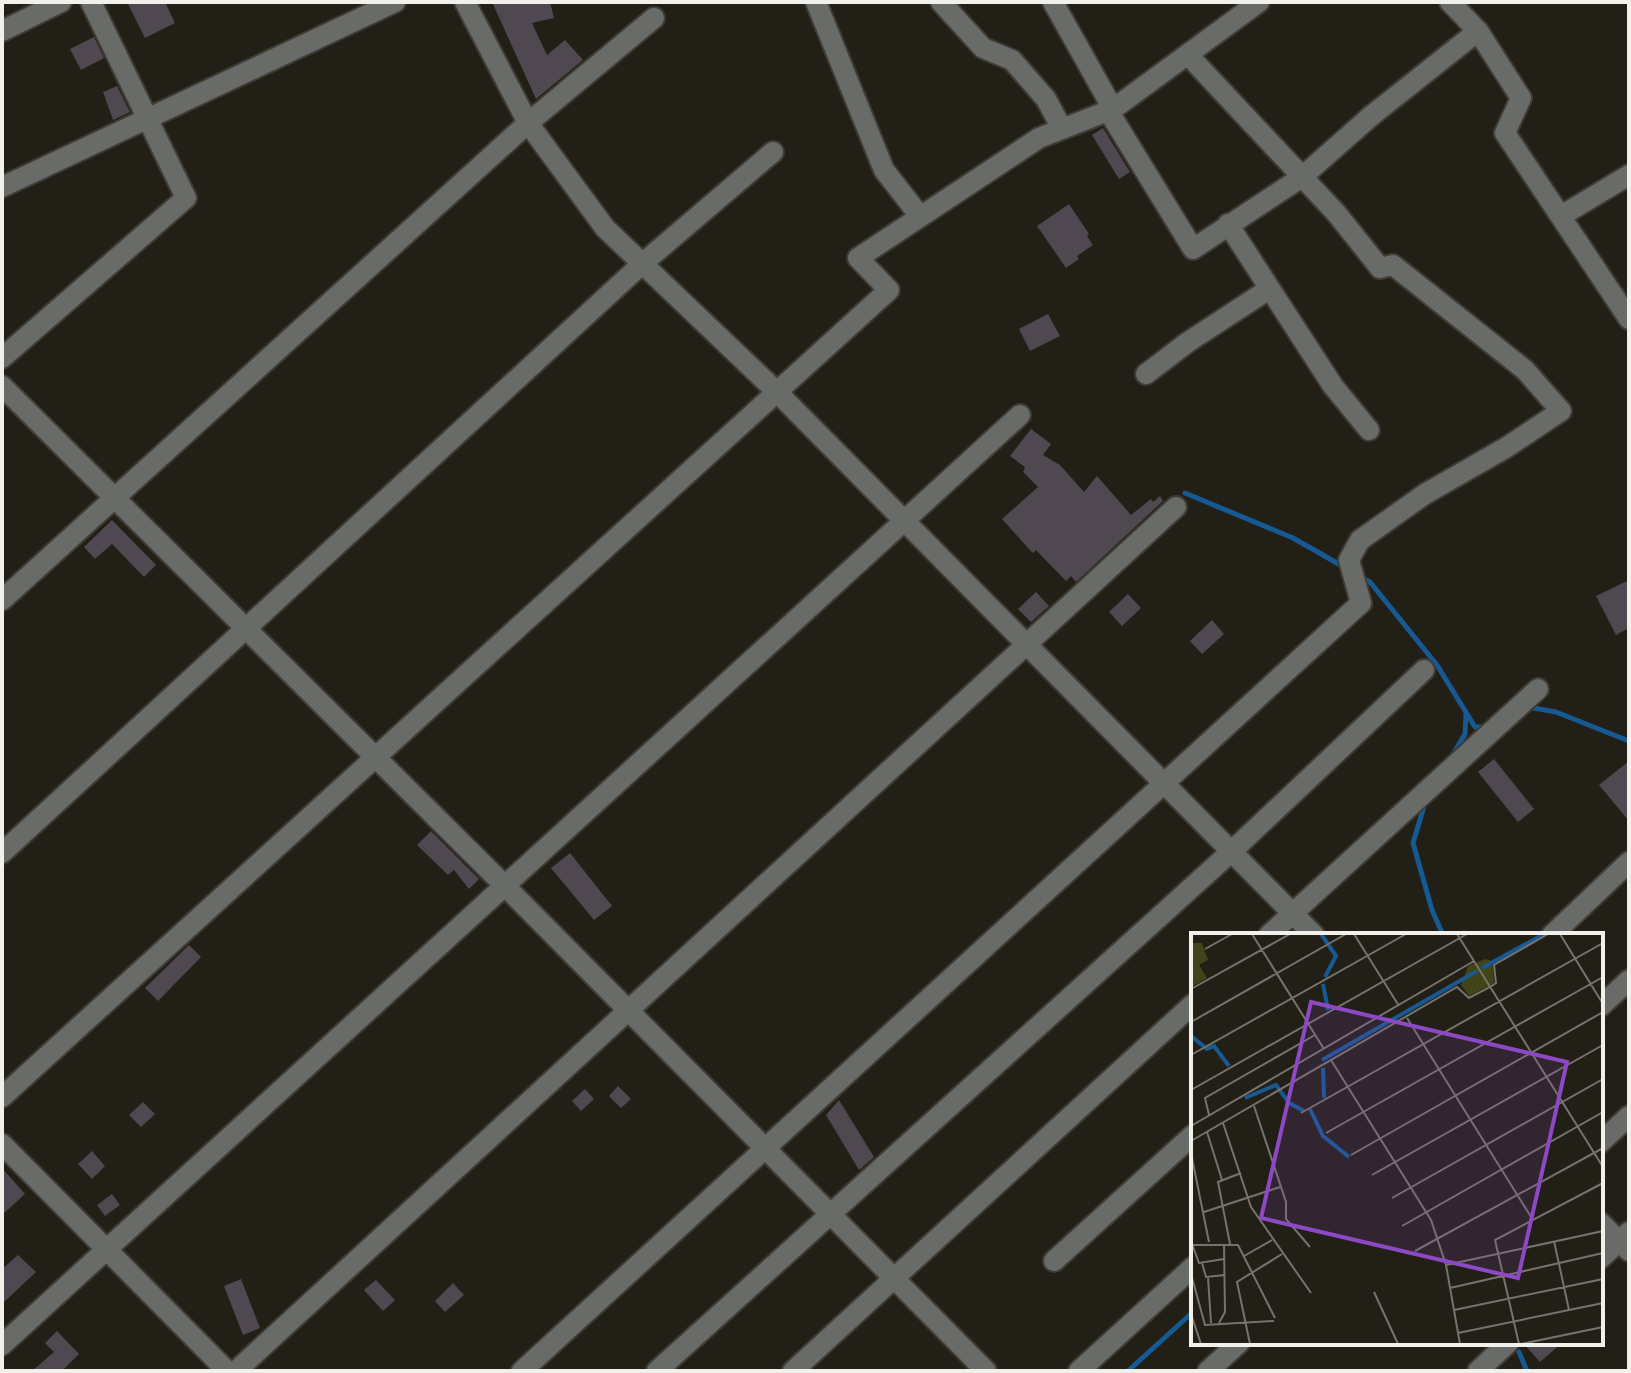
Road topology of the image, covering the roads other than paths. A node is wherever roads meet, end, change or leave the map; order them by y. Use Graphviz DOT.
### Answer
graph roads {
  1 [pos="61,2"];
  2 [pos="91,2"];
  3 [pos="395,2"];
  4 [pos="465,2"];
  5 [pos="816,2"];
  6 [pos="941,2"];
  7 [pos="1053,2"];
  8 [pos="1259,2"];
  9 [pos="1450,2"];
  10 [pos="654,18"];
  11 [pos="2,31"];
  12 [pos="1478,31"];
  13 [pos="1189,56"];
  14 [pos="1111,110"];
  15 [pos="147,119"];
  16 [pos="528,123"];
  17 [pos="1061,127"];
  18 [pos="773,152"];
  19 [pos="1629,175"];
  20 [pos="1302,177"];
  21 [pos="2,187"];
  22 [pos="919,215"];
  23 [pos="1561,216"];
  24 [pos="1228,224"];
  25 [pos="643,263"];
  26 [pos="1269,289"];
  27 [pos="1629,319"];
  28 [pos="2,358"];
  29 [pos="1146,374"];
  30 [pos="2,386"];
  31 [pos="777,392"];
  32 [pos="1020,415"];
  33 [pos="1369,430"];
  34 [pos="116,498"];
  35 [pos="1176,507"];
  36 [pos="904,521"];
  37 [pos="2,600"];
  38 [pos="247,628"];
  39 [pos="1027,644"];
  40 [pos="1424,670"];
  41 [pos="1538,689"];
  42 [pos="375,757"];
  43 [pos="1165,782"];
  44 [pos="1232,851"];
  45 [pos="2,853"];
  46 [pos="1629,862"];
  47 [pos="505,886"];
  48 [pos="1293,913"];
  49 [pos="1271,933"];
  50 [pos="1312,933"];
  51 [pos="1555,933"];
  52 [pos="1629,980"];
  53 [pos="1603,1004"];
  54 [pos="1191,1006"];
  55 [pos="629,1010"];
  56 [pos="2,1097"];
  57 [pos="1629,1116"];
  58 [pos="1191,1137"];
  59 [pos="1603,1140"];
  60 [pos="2,1144"];
  61 [pos="766,1148"];
  62 [pos="830,1214"];
  63 [pos="1603,1225"];
  64 [pos="1626,1242"];
  65 [pos="107,1250"];
  66 [pos="1603,1257"];
  67 [pos="1054,1261"];
  68 [pos="1191,1269"];
  69 [pos="893,1279"];
  70 [pos="2,1345"];
  71 [pos="1237,1345"];
  72 [pos="1506,1345"];
  73 [pos="227,1371"];
  74 [pos="236,1371"];
  75 [pos="522,1371"];
  76 [pos="657,1371"];
  77 [pos="793,1371"];
  78 [pos="986,1371"];
  79 [pos="1079,1371"];
  80 [pos="1208,1371"];
  81 [pos="1478,1371"];
  1 -- 11 [label="street"];
  2 -- 15 [label="street"];
  3 -- 15 [label="street"];
  4 -- 16 [label="street"];
  5 -- 22 [label="street"];
  6 -- 17 [label="street"];
  7 -- 14 [label="street"];
  8 -- 13 [label="street"];
  9 -- 12 [label="street"];
  10 -- 16 [label="street"];
  12 -- 20 [label="street"];
  12 -- 23 [label="street"];
  13 -- 14 [label="street"];
  13 -- 20 [label="street"];
  14 -- 17 [label="street"];
  14 -- 24 [label="street"];
  15 -- 21 [label="street"];
  15 -- 28 [label="street"];
  16 -- 25 [label="street"];
  16 -- 34 [label="street"];
  17 -- 22 [label="street"];
  18 -- 25 [label="street"];
  19 -- 23 [label="street"];
  20 -- 24 [label="street"];
  20 -- 43 [label="street"];
  22 -- 31 [label="street"];
  23 -- 27 [label="street"];
  24 -- 26 [label="street"];
  25 -- 31 [label="street"];
  25 -- 38 [label="street"];
  26 -- 29 [label="street"];
  26 -- 33 [label="street"];
  30 -- 34 [label="street"];
  31 -- 36 [label="street"];
  31 -- 42 [label="street"];
  32 -- 36 [label="street"];
  34 -- 37 [label="street"];
  34 -- 38 [label="street"];
  35 -- 39 [label="street"];
  36 -- 39 [label="street"];
  36 -- 47 [label="street"];
  38 -- 42 [label="street"];
  38 -- 45 [label="street"];
  39 -- 43 [label="street"];
  39 -- 55 [label="street"];
  40 -- 44 [label="street"];
  41 -- 48 [label="street"];
  42 -- 47 [label="street"];
  42 -- 56 [label="street"];
  43 -- 44 [label="street"];
  43 -- 61 [label="street"];
  44 -- 48 [label="street"];
  44 -- 62 [label="street"];
  46 -- 51 [label="street"];
  47 -- 55 [label="street"];
  47 -- 65 [label="street"];
  48 -- 49 [label="street"];
  48 -- 50 [label="street"];
  52 -- 53 [label="street"];
  54 -- 69 [label="street"];
  55 -- 61 [label="street"];
  55 -- 74 [label="street"];
  57 -- 59 [label="street"];
  58 -- 67 [label="street"];
  60 -- 65 [label="street"];
  61 -- 62 [label="street"];
  61 -- 75 [label="street"];
  62 -- 69 [label="street"];
  62 -- 76 [label="street"];
  63 -- 64 [label="street"];
  64 -- 66 [label="street"];
  65 -- 70 [label="street"];
  65 -- 73 [label="street"];
  68 -- 79 [label="street"];
  69 -- 77 [label="street"];
  69 -- 78 [label="street"];
  71 -- 80 [label="street"];
  72 -- 81 [label="street"];
}
